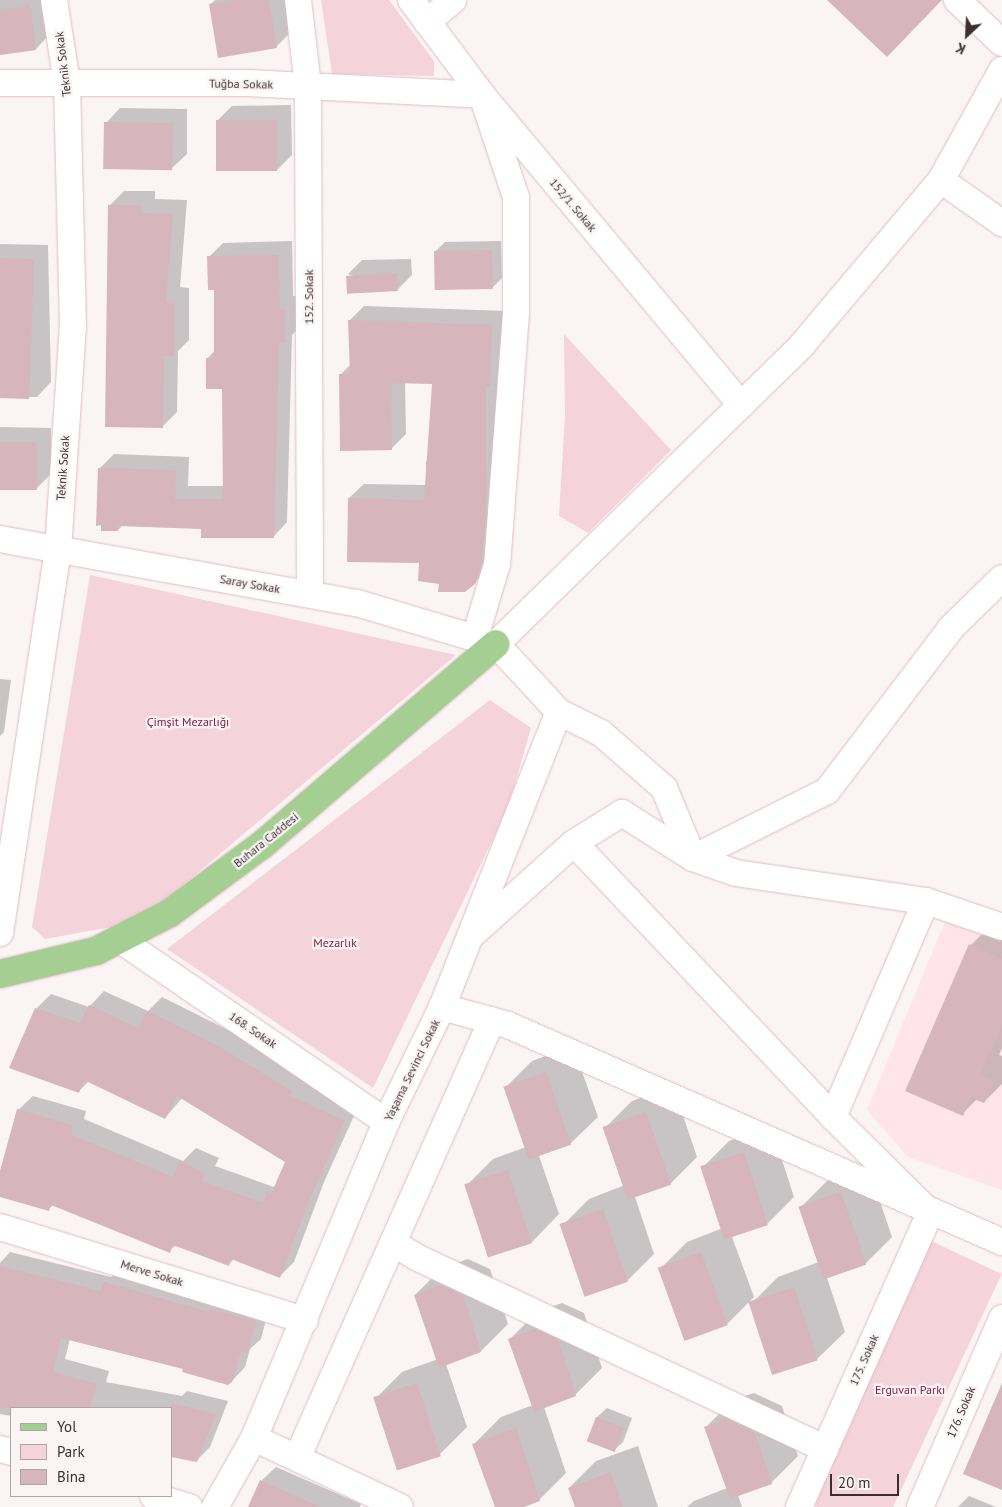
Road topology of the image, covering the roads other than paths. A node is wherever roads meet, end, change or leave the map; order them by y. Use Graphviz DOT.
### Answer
graph roads {
  1 [pos="54,0"];
  2 [pos="298,0"];
  3 [pos="411,0"];
  4 [pos="453,0"];
  5 [pos="957,0"];
  6 [pos="427,22"];
  7 [pos="1002,43"];
  8 [pos="1002,70"];
  9 [pos="0,83"];
  10 [pos="67,83"];
  11 [pos="308,87"];
  12 [pos="482,95"];
  13 [pos="941,180"];
  14 [pos="1002,223"];
  15 [pos="741,405"];
  16 [pos="0,539"];
  17 [pos="58,550"];
  18 [pos="1002,578"];
  19 [pos="310,594"];
  20 [pos="486,641"];
  21 [pos="559,712"];
  22 [pos="574,843"];
  23 [pos="693,858"];
  24 [pos="926,901"];
  25 [pos="1002,927"];
  26 [pos="0,933"];
  27 [pos="471,936"];
  28 [pos="119,939"];
  29 [pos="0,974"];
  30 [pos="442,1008"];
  31 [pos="492,1020"];
  32 [pos="833,1117"];
  33 [pos="386,1122"];
  34 [pos="930,1213"];
  35 [pos="0,1227"];
  36 [pos="393,1242"];
  37 [pos="1002,1242"];
  38 [pos="1002,1318"];
  39 [pos="305,1320"];
  40 [pos="254,1438"];
  41 [pos="825,1449"];
  42 [pos="297,1458"];
  43 [pos="156,1497"];
  44 [pos="189,1507"];
  45 [pos="215,1507"];
  46 [pos="400,1507"];
  47 [pos="799,1507"];
  48 [pos="920,1507"];
  1 -- 10 [label="street, Teknik Sokak"];
  2 -- 11 [label="street, 152. Sokak"];
  3 -- 6 [label="street, 152/1. Sokak"];
  4 -- 6 [label="street"];
  5 -- 7 [label="street"];
  6 -- 12 [label="street, 152/1. Sokak"];
  8 -- 13 [label="street"];
  9 -- 10 [label="street, Tuğba Sokak"];
  10 -- 11 [label="street, Tuğba Sokak"];
  10 -- 17 [label="street, Teknik Sokak"];
  11 -- 12 [label="street, Tuğba Sokak"];
  11 -- 19 [label="street, 152. Sokak"];
  12 -- 15 [label="street, 152/1. Sokak"];
  12 -- 20 [label="street"];
  13 -- 14 [label="street"];
  13 -- 15 [label="street"];
  15 -- 20 [label="street"];
  16 -- 17 [label="street, Saray Sokak"];
  17 -- 19 [label="street, Saray Sokak"];
  17 -- 26 [label="street, Teknik Sokak"];
  18 -- 23 [label="street"];
  19 -- 20 [label="street, Saray Sokak"];
  20 -- 21 [label="street"];
  20 -- 28 [label="main road, Buhara Caddesi"];
  21 -- 23 [label="street"];
  21 -- 27 [label="street, Yaşama Sevinci Sokak"];
  22 -- 23 [label="street"];
  22 -- 27 [label="street"];
  22 -- 32 [label="street"];
  23 -- 24 [label="street"];
  24 -- 25 [label="street"];
  24 -- 32 [label="street"];
  27 -- 30 [label="street, Yaşama Sevinci Sokak"];
  28 -- 29 [label="main road, Buhara Caddesi"];
  28 -- 33 [label="street, 168. Sokak"];
  30 -- 31 [label="street"];
  30 -- 33 [label="street, Yaşama Sevinci Sokak"];
  31 -- 34 [label="street"];
  31 -- 36 [label="street"];
  32 -- 34 [label="street"];
  33 -- 39 [label="street, Yaşama Sevinci Sokak"];
  34 -- 37 [label="street"];
  34 -- 41 [label="street, 175. Sokak"];
  35 -- 39 [label="street, Merve Sokak"];
  36 -- 41 [label="street"];
  36 -- 42 [label="street"];
  38 -- 48 [label="street, 176. Sokak"];
  39 -- 40 [label="street, Yaşama Sevinci Sokak"];
  40 -- 42 [label="street"];
  40 -- 45 [label="street, Yaşama Sevinci Sokak"];
  41 -- 47 [label="street, 175. Sokak"];
  42 -- 46 [label="street"];
  43 -- 44 [label="street"];
}
